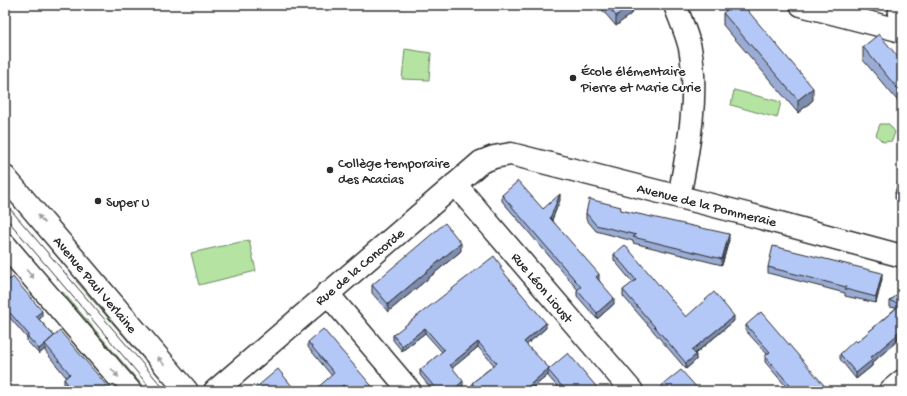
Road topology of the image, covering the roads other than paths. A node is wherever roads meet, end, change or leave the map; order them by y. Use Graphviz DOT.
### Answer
graph roads {
  1 [pos="675,5"];
  2 [pos="801,5"];
  3 [pos="901,5"];
  4 [pos="899,30"];
  5 [pos="511,154"];
  6 [pos="5,176"];
  7 [pos="455,184"];
  8 [pos="679,197"];
  9 [pos="5,245"];
  10 [pos="902,256"];
  11 [pos="327,293"];
  12 [pos="902,381"];
  13 [pos="130,391"];
  14 [pos="186,391"];
  15 [pos="215,391"];
  16 [pos="410,391"];
  17 [pos="632,391"];
  18 [pos="890,391"];
  1 -- 8 [label="street"];
  2 -- 4 [label="street"];
  3 -- 4 [label="street"];
  5 -- 7 [label="street, Rue de la Concorde"];
  5 -- 8 [label="street, Avenue de la Pommeraie"];
  14 -- 6 [label="street, Avenue Paul Verlaine, one-way"];
  7 -- 11 [label="street, Rue de la Concorde"];
  7 -- 17 [label="street, Rue Léon Lioust"];
  8 -- 10 [label="street, Avenue de la Pommeraie"];
  9 -- 13 [label="street, one-way"];
  11 -- 15 [label="street, Rue de la Concorde"];
  11 -- 16 [label="street"];
  12 -- 18 [label="street"];
}
